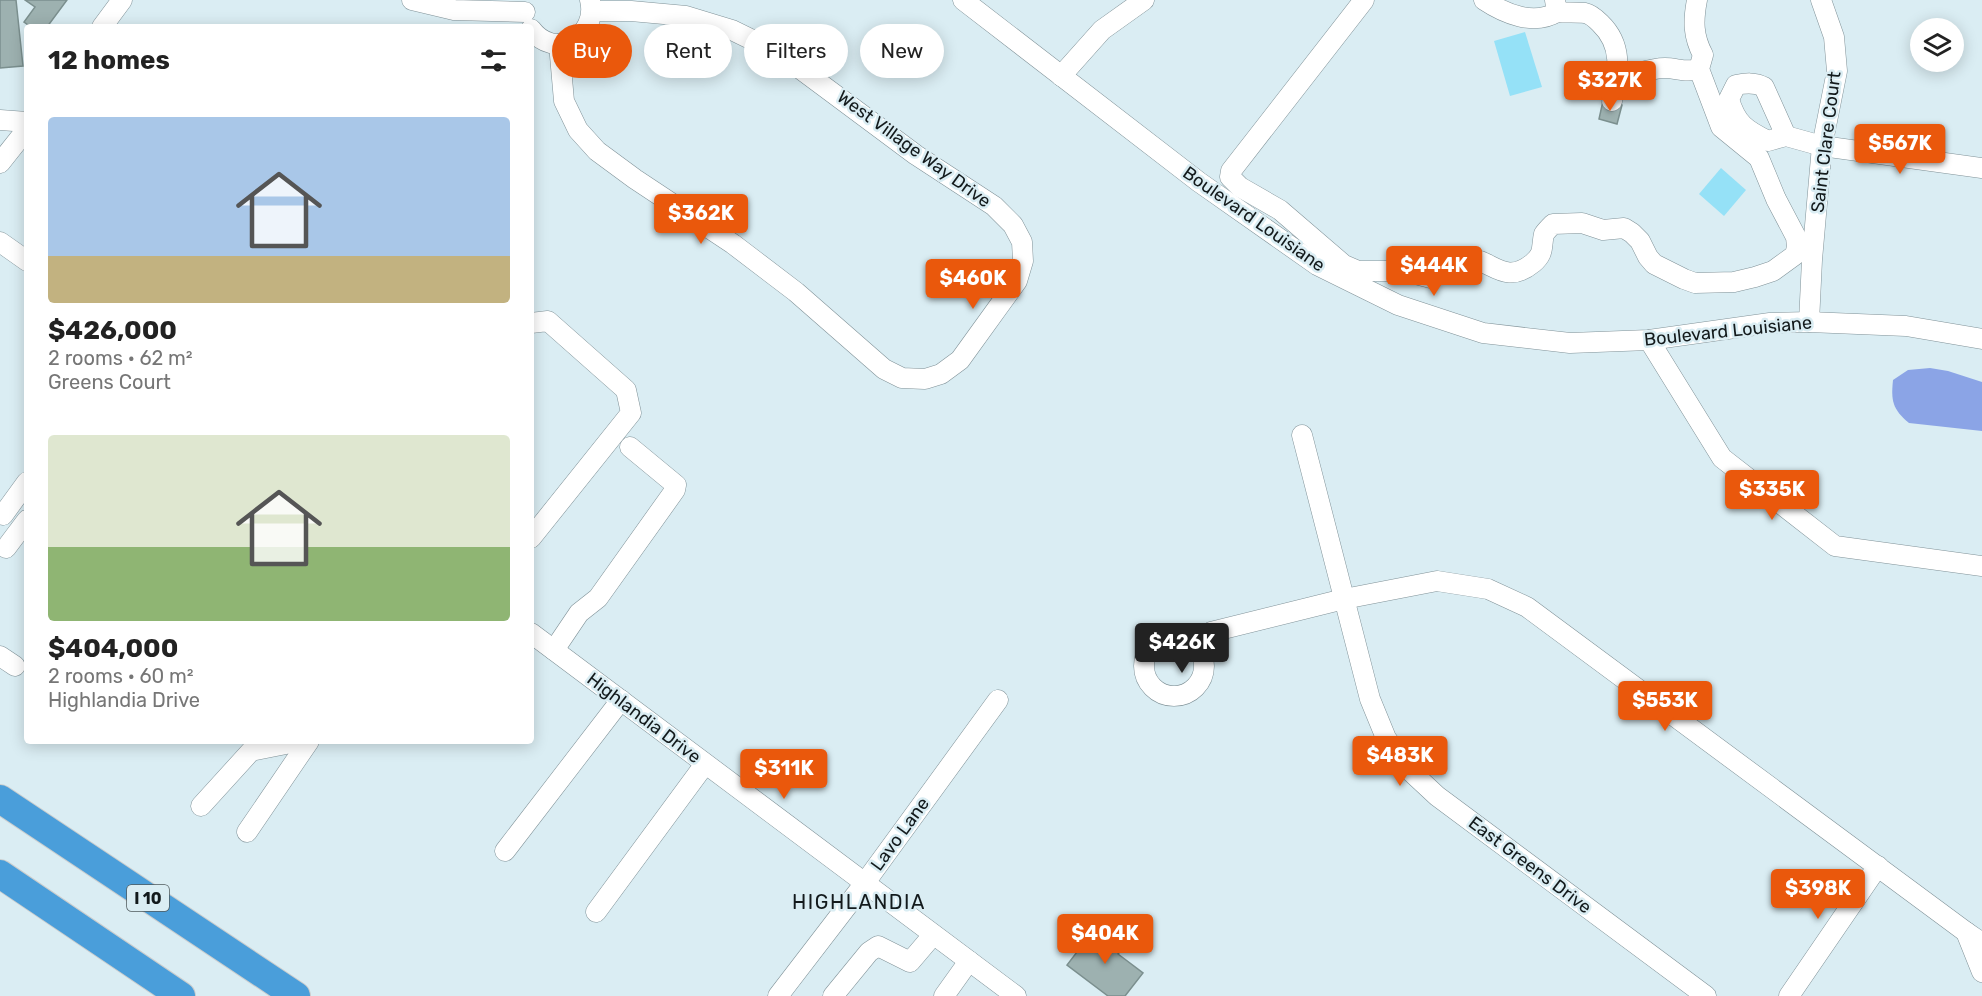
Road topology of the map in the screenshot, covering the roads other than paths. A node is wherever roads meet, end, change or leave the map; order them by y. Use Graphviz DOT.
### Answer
graph roads {
  1 [pos="122,0"];
  2 [pos="412,0"];
  3 [pos="963,0"];
  4 [pos="1144,0"];
  5 [pos="1364,0"];
  6 [pos="1484,0"];
  7 [pos="1697,0"];
  8 [pos="1821,0"];
  9 [pos="591,6"];
  10 [pos="1556,6"];
  11 [pos="528,17"];
  12 [pos="104,24"];
  13 [pos="589,24"];
  14 [pos="534,26"];
  15 [pos="552,42"];
  16 [pos="1699,69"];
  17 [pos="1061,76"];
  18 [pos="562,78"];
  19 [pos="1617,78"];
  20 [pos="1612,101"];
  21 [pos="0,120"];
  22 [pos="24,122"];
  23 [pos="24,133"];
  24 [pos="1786,136"];
  25 [pos="1822,146"];
  26 [pos="0,163"];
  27 [pos="1982,168"];
  28 [pos="0,242"];
  29 [pos="24,259"];
  30 [pos="1809,322"];
  31 [pos="534,323"];
  32 [pos="1982,339"];
  33 [pos="1649,340"];
  34 [pos="1302,435"];
  35 [pos="630,447"];
  36 [pos="24,486"];
  37 [pos="3,515"];
  38 [pos="24,524"];
  39 [pos="534,534"];
  40 [pos="6,548"];
  41 [pos="1982,566"];
  42 [pos="1344,599"];
  43 [pos="534,635"];
  44 [pos="1194,642"];
  45 [pos="554,650"];
  46 [pos="621,700"];
  47 [pos="998,700"];
  48 [pos="286,744"];
  49 [pos="307,744"];
  50 [pos="705,764"];
  51 [pos="0,800"];
  52 [pos="201,806"];
  53 [pos="247,832"];
  54 [pos="505,851"];
  55 [pos="1878,866"];
  56 [pos="0,874"];
  57 [pos="864,884"];
  58 [pos="596,912"];
  59 [pos="1966,932"];
  60 [pos="933,934"];
  61 [pos="1982,943"];
  62 [pos="969,961"];
  63 [pos="1982,972"];
  64 [pos="181,996"];
  65 [pos="296,996"];
  66 [pos="778,996"];
  67 [pos="834,996"];
  68 [pos="944,996"];
  69 [pos="1016,996"];
  70 [pos="1707,996"];
  71 [pos="1789,996"];
  1 -- 12 [label="street"];
  2 -- 11 [label="street"];
  3 -- 17 [label="street, Boulevard Louisiane"];
  4 -- 17 [label="street"];
  5 -- 16 [label="street"];
  6 -- 10 [label="street"];
  7 -- 16 [label="street"];
  8 -- 25 [label="street, Saint Clare Court"];
  9 -- 13 [label="street"];
  9 -- 18 [label="street, West Village Way Drive"];
  10 -- 19 [label="street"];
  14 -- 15 [label="street"];
  16 -- 19 [label="street"];
  17 -- 33 [label="street, Boulevard Louisiane"];
  19 -- 20 [label="street"];
  21 -- 22 [label="street"];
  23 -- 26 [label="street"];
  24 -- 25 [label="street"];
  25 -- 27 [label="street"];
  25 -- 30 [label="street, Saint Clare Court"];
  28 -- 29 [label="street"];
  30 -- 32 [label="street, Boulevard Louisiane"];
  30 -- 33 [label="street, Boulevard Louisiane"];
  31 -- 39 [label="street"];
  33 -- 41 [label="street"];
  34 -- 42 [label="street, East Greens Drive"];
  35 -- 45 [label="street"];
  36 -- 37 [label="street"];
  38 -- 40 [label="street"];
  42 -- 44 [label="street"];
  42 -- 55 [label="street"];
  42 -- 70 [label="street, East Greens Drive"];
  43 -- 45 [label="street, Highlandia Drive"];
  45 -- 46 [label="street, Highlandia Drive"];
  46 -- 50 [label="street, Highlandia Drive"];
  46 -- 54 [label="street"];
  47 -- 57 [label="street, Lavo Lane"];
  48 -- 52 [label="street"];
  49 -- 53 [label="street"];
  50 -- 57 [label="street, Highlandia Drive"];
  50 -- 58 [label="street"];
  51 -- 65 [label="highway, I 10"];
  55 -- 59 [label="street"];
  55 -- 71 [label="street"];
  56 -- 64 [label="highway"];
  57 -- 60 [label="street, Highlandia Drive"];
  57 -- 66 [label="street, Lavo Lane"];
  59 -- 61 [label="street"];
  59 -- 63 [label="street"];
  60 -- 62 [label="street, Highlandia Drive"];
  60 -- 67 [label="street"];
  62 -- 68 [label="street"];
  62 -- 69 [label="street, Highlandia Drive"];
}
